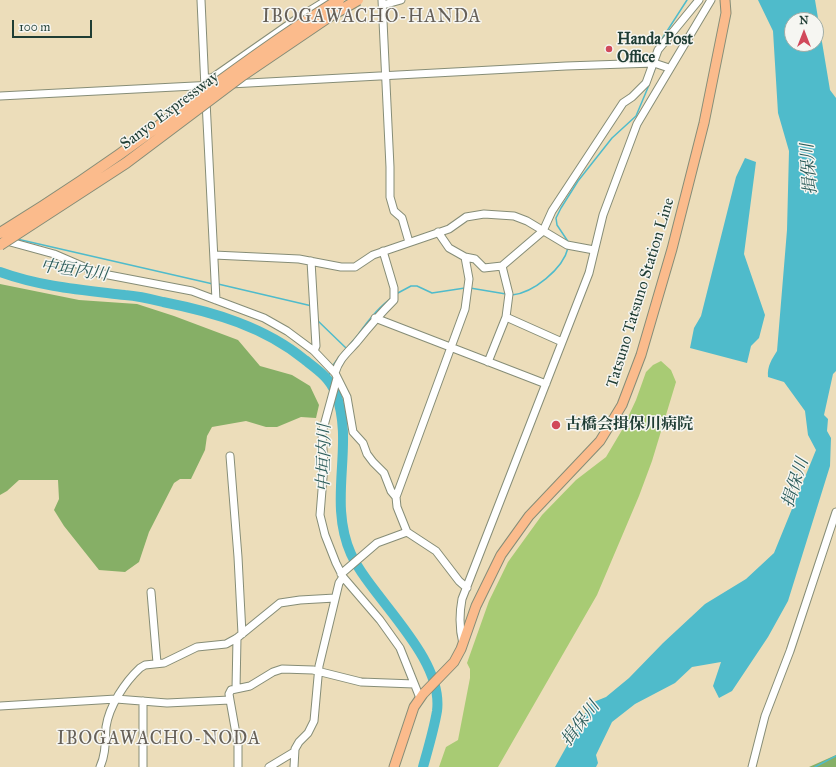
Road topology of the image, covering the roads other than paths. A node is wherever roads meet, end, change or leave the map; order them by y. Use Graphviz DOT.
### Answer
graph roads {
  1 [pos="200,0"];
  2 [pos="327,0"];
  3 [pos="340,0"];
  4 [pos="358,0"];
  5 [pos="401,0"];
  6 [pos="699,0"];
  7 [pos="711,0"];
  8 [pos="725,0"];
  9 [pos="382,1"];
  10 [pos="654,63"];
  11 [pos="669,68"];
  12 [pos="218,74"];
  13 [pos="385,76"];
  14 [pos="205,82"];
  15 [pos="223,84"];
  16 [pos="0,96"];
  17 [pos="543,231"];
  18 [pos="0,232"];
  19 [pos="438,232"];
  20 [pos="0,239"];
  21 [pos="409,242"];
  22 [pos="0,245"];
  23 [pos="594,250"];
  24 [pos="384,251"];
  25 [pos="214,255"];
  26 [pos="465,257"];
  27 [pos="311,261"];
  28 [pos="502,266"];
  29 [pos="216,300"];
  30 [pos="506,317"];
  31 [pos="375,318"];
  32 [pos="562,342"];
  33 [pos="451,349"];
  34 [pos="314,351"];
  35 [pos="488,362"];
  36 [pos="336,377"];
  37 [pos="546,384"];
  38 [pos="230,456"];
  39 [pos="396,497"];
  40 [pos="836,512"];
  41 [pos="407,532"];
  42 [pos="343,574"];
  43 [pos="467,588"];
  44 [pos="151,592"];
  45 [pos="335,598"];
  46 [pos="240,636"];
  47 [pos="463,644"];
  48 [pos="157,663"];
  49 [pos="318,671"];
  50 [pos="414,684"];
  51 [pos="236,689"];
  52 [pos="422,696"];
  53 [pos="116,700"];
  54 [pos="230,700"];
  55 [pos="143,701"];
  56 [pos="0,706"];
  57 [pos="294,752"];
  58 [pos="100,767"];
  59 [pos="143,767"];
  60 [pos="238,767"];
  61 [pos="269,767"];
  62 [pos="294,767"];
  63 [pos="394,767"];
  64 [pos="752,767"];
  1 -- 14 [label="street"];
  2 -- 12 [label="street"];
  3 -- 18 [label="highway, Sanyo Expressway, bridge"];
  4 -- 22 [label="highway, Sanyo Expressway, bridge"];
  5 -- 9 [label="street"];
  6 -- 10 [label="street"];
  7 -- 11 [label="street"];
  8 -- 47 [label="main road, Tatsuno Tatsuno Station Line"];
  9 -- 13 [label="street"];
  10 -- 11 [label="street"];
  10 -- 13 [label="street"];
  10 -- 17 [label="street"];
  11 -- 23 [label="street"];
  12 -- 14 [label="street"];
  12 -- 15 [label="street"];
  13 -- 15 [label="street"];
  13 -- 21 [label="street"];
  14 -- 15 [label="street"];
  14 -- 16 [label="street"];
  14 -- 25 [label="street"];
  17 -- 19 [label="street"];
  17 -- 23 [label="street"];
  17 -- 28 [label="street"];
  19 -- 21 [label="street"];
  19 -- 26 [label="street"];
  20 -- 29 [label="street"];
  21 -- 24 [label="street"];
  23 -- 32 [label="street"];
  24 -- 27 [label="street"];
  24 -- 31 [label="street"];
  25 -- 27 [label="street"];
  25 -- 29 [label="street"];
  26 -- 28 [label="street"];
  26 -- 33 [label="street"];
  27 -- 34 [label="street"];
  28 -- 30 [label="street"];
  29 -- 34 [label="street"];
  30 -- 32 [label="street"];
  30 -- 35 [label="street"];
  31 -- 33 [label="street"];
  31 -- 36 [label="street"];
  32 -- 37 [label="street"];
  33 -- 35 [label="street"];
  33 -- 39 [label="street"];
  34 -- 36 [label="street"];
  35 -- 37 [label="street"];
  36 -- 39 [label="street"];
  36 -- 42 [label="street"];
  37 -- 43 [label="street"];
  38 -- 46 [label="street"];
  39 -- 41 [label="street"];
  40 -- 64 [label="street"];
  41 -- 42 [label="street"];
  41 -- 43 [label="street"];
  42 -- 45 [label="street"];
  42 -- 50 [label="street"];
  43 -- 47 [label="street"];
  44 -- 48 [label="street"];
  45 -- 46 [label="street"];
  45 -- 49 [label="street"];
  46 -- 48 [label="street"];
  46 -- 51 [label="street"];
  47 -- 52 [label="main road, Tatsuno Tatsuno Station Line"];
  48 -- 53 [label="street"];
  49 -- 50 [label="street"];
  49 -- 51 [label="street"];
  49 -- 57 [label="street"];
  50 -- 52 [label="street"];
  51 -- 54 [label="street"];
  52 -- 63 [label="main road, Tatsuno Tatsuno Station Line"];
  53 -- 55 [label="street"];
  53 -- 56 [label="street"];
  53 -- 58 [label="street"];
  54 -- 55 [label="street"];
  54 -- 60 [label="street"];
  55 -- 59 [label="street"];
  57 -- 61 [label="street"];
  57 -- 62 [label="street"];
}
